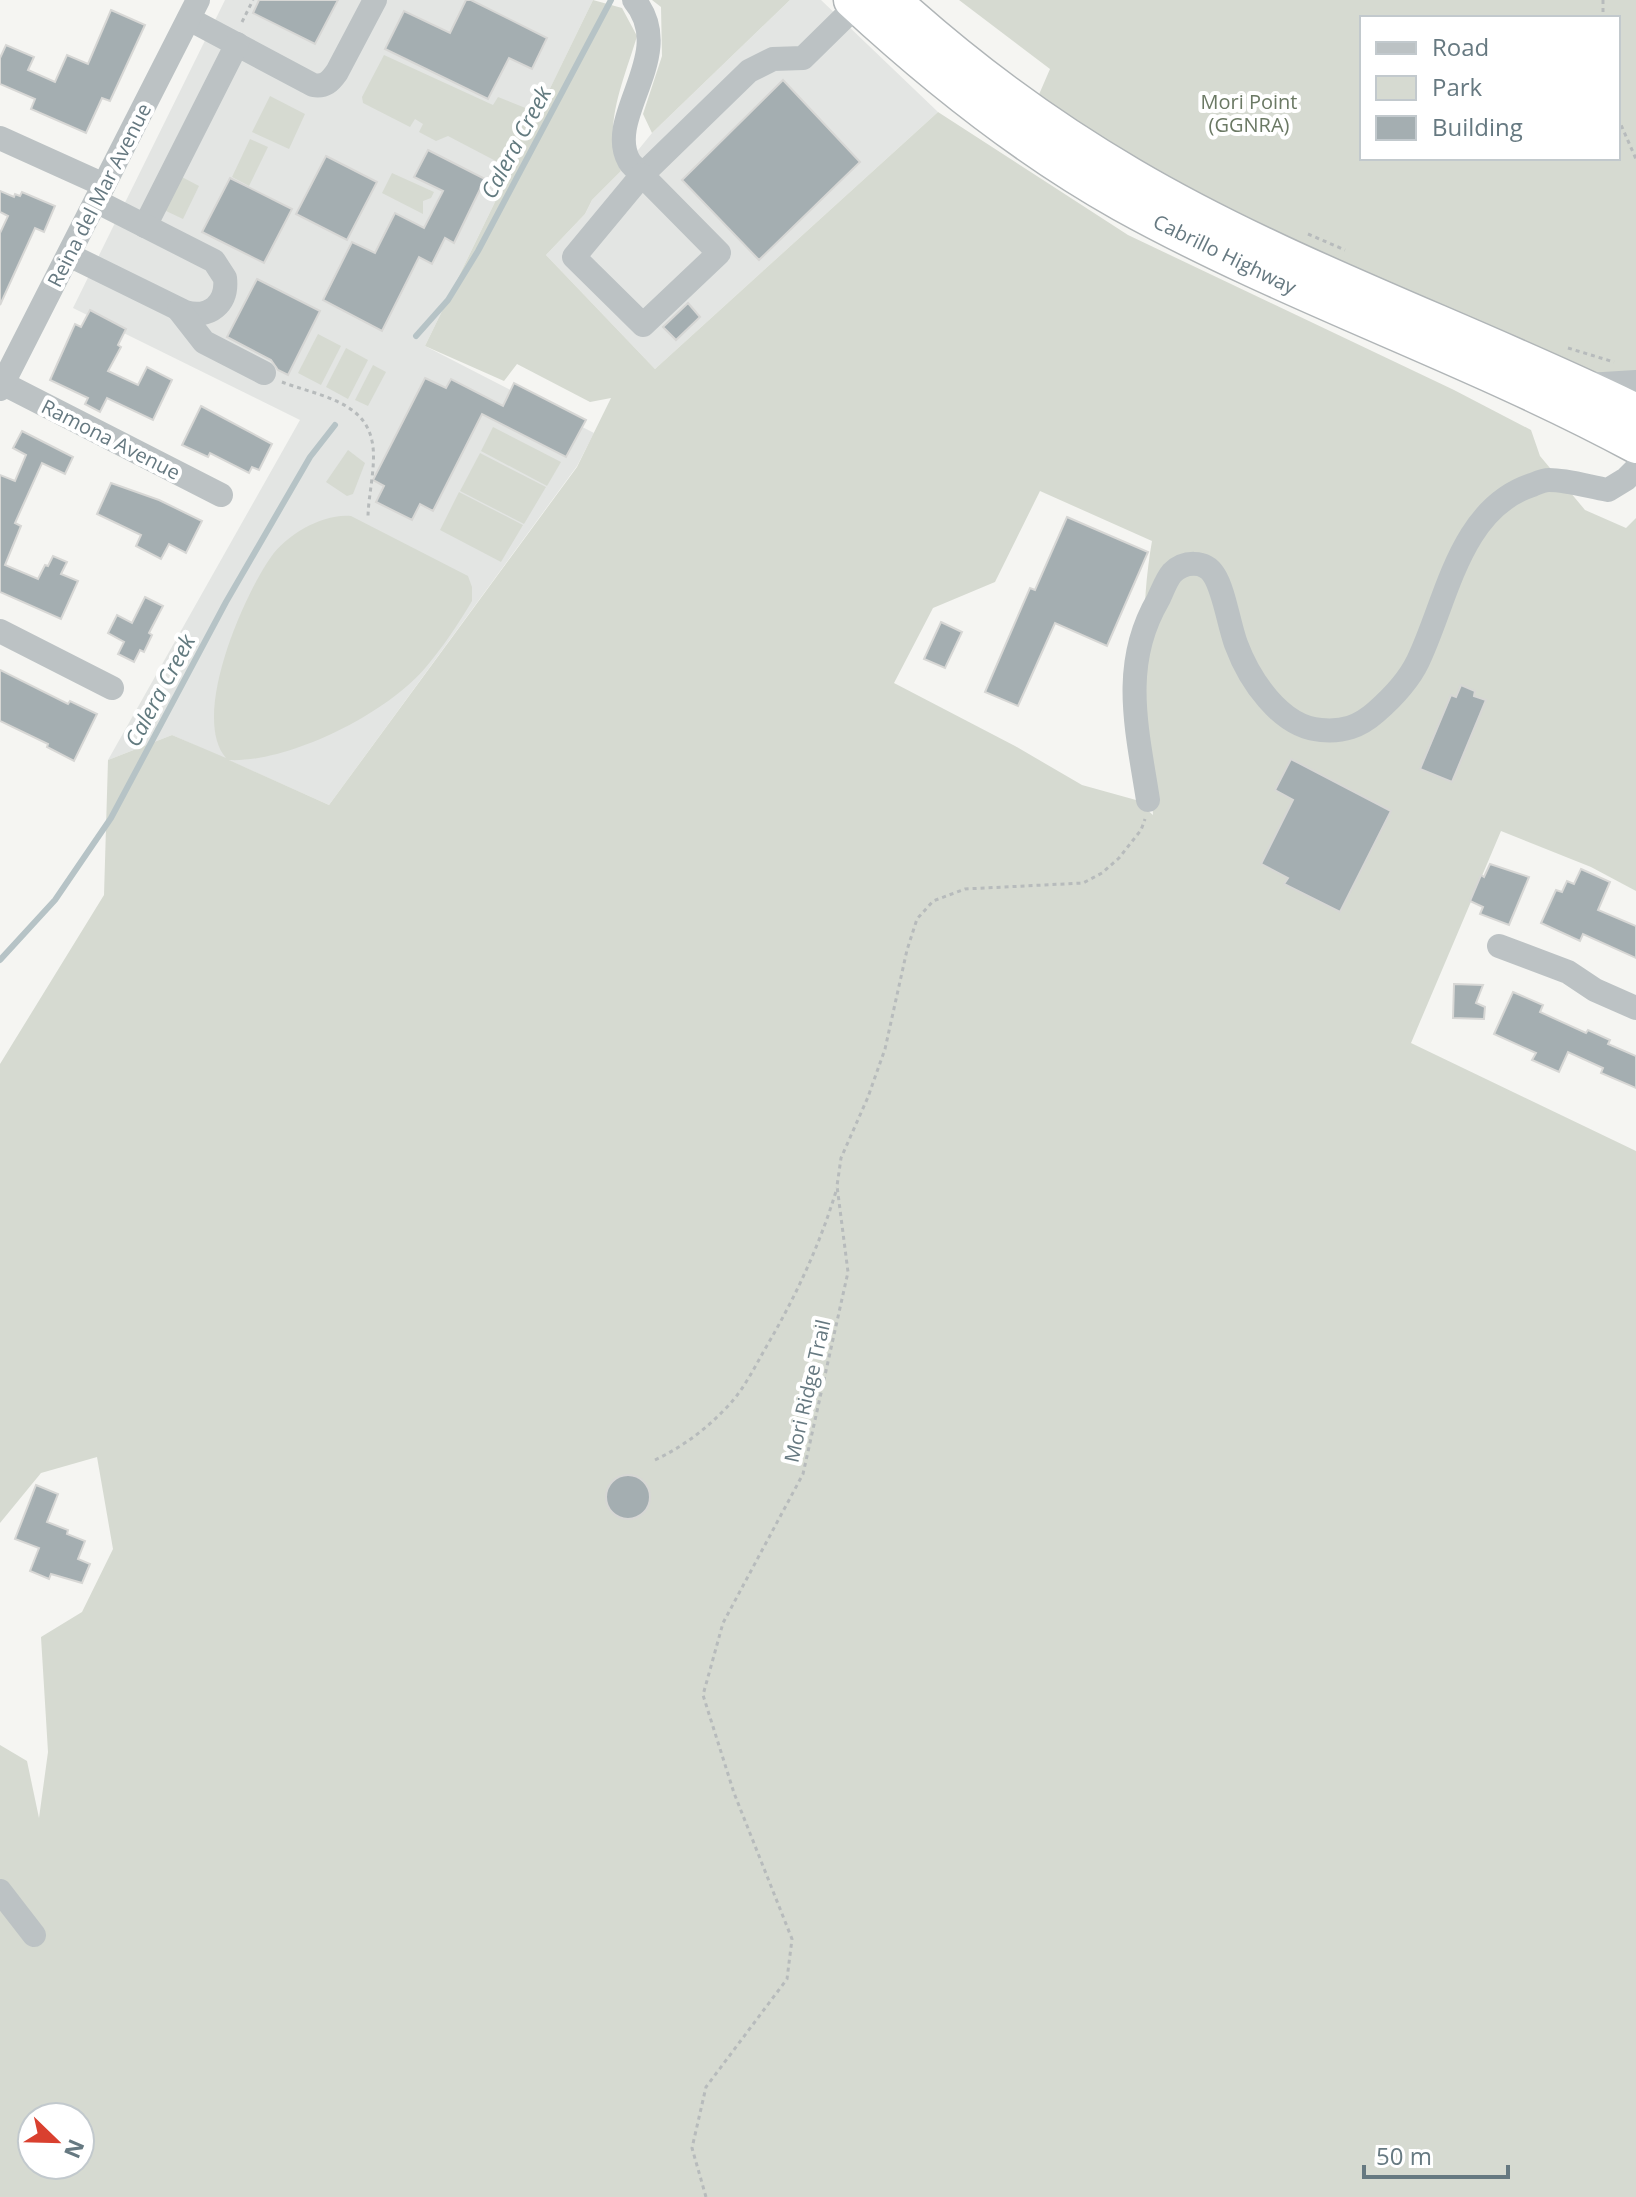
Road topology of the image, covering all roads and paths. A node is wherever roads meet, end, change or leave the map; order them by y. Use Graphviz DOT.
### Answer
graph roads {
  1 [pos="253,0"];
  2 [pos="375,0"];
  3 [pos="634,0"];
  4 [pos="892,0"];
  5 [pos="855,2"];
  6 [pos="194,9"];
  7 [pos="234,43"];
  8 [pos="1620,123"];
  9 [pos="0,138"];
  10 [pos="1636,159"];
  11 [pos="642,175"];
  12 [pos="100,193"];
  13 [pos="145,226"];
  14 [pos="1296,228"];
  15 [pos="1352,254"];
  16 [pos="69,255"];
  17 [pos="179,310"];
  18 [pos="1561,346"];
  19 [pos="264,373"];
  20 [pos="1628,374"];
  21 [pos="1,385"];
  22 [pos="1581,385"];
  23 [pos="1636,412"];
  24 [pos="1636,445"];
  25 [pos="1636,469"];
  26 [pos="221,495"];
  27 [pos="368,518"];
  28 [pos="0,631"];
  29 [pos="112,688"];
  30 [pos="1148,800"];
  31 [pos="1499,946"];
  32 [pos="1636,1008"];
  33 [pos="837,1186"];
  34 [pos="655,1460"];
  35 [pos="0,1891"];
  36 [pos="34,1935"];
  37 [pos="706,2197"];
  1 -- 7 [label="path"];
  2 -- 7 [label="street"];
  3 -- 11 [label="street"];
  4 -- 22 [label="highway, Cabrillo Highway"];
  5 -- 11 [label="street"];
  5 -- 24 [label="highway, Cabrillo Highway"];
  6 -- 7 [label="street"];
  6 -- 12 [label="street, Reina del Mar Avenue"];
  7 -- 13 [label="street"];
  8 -- 10 [label="path"];
  9 -- 12 [label="street"];
  11 -- 11 [label="street"];
  12 -- 13 [label="street"];
  12 -- 16 [label="street, Reina del Mar Avenue"];
  13 -- 17 [label="street"];
  14 -- 15 [label="path"];
  16 -- 17 [label="street"];
  16 -- 21 [label="street, Reina del Mar Avenue"];
  17 -- 19 [label="street"];
  18 -- 20 [label="path"];
  19 -- 27 [label="path"];
  20 -- 22 [label="street"];
  21 -- 26 [label="street, Ramona Avenue"];
  22 -- 23 [label="highway, Cabrillo Highway"];
  25 -- 30 [label="street"];
  28 -- 29 [label="street"];
  30 -- 33 [label="path, Mori Ridge Trail"];
  31 -- 32 [label="street"];
  33 -- 34 [label="path"];
  33 -- 37 [label="path, Mori Ridge Trail"];
  35 -- 36 [label="street"];
}
